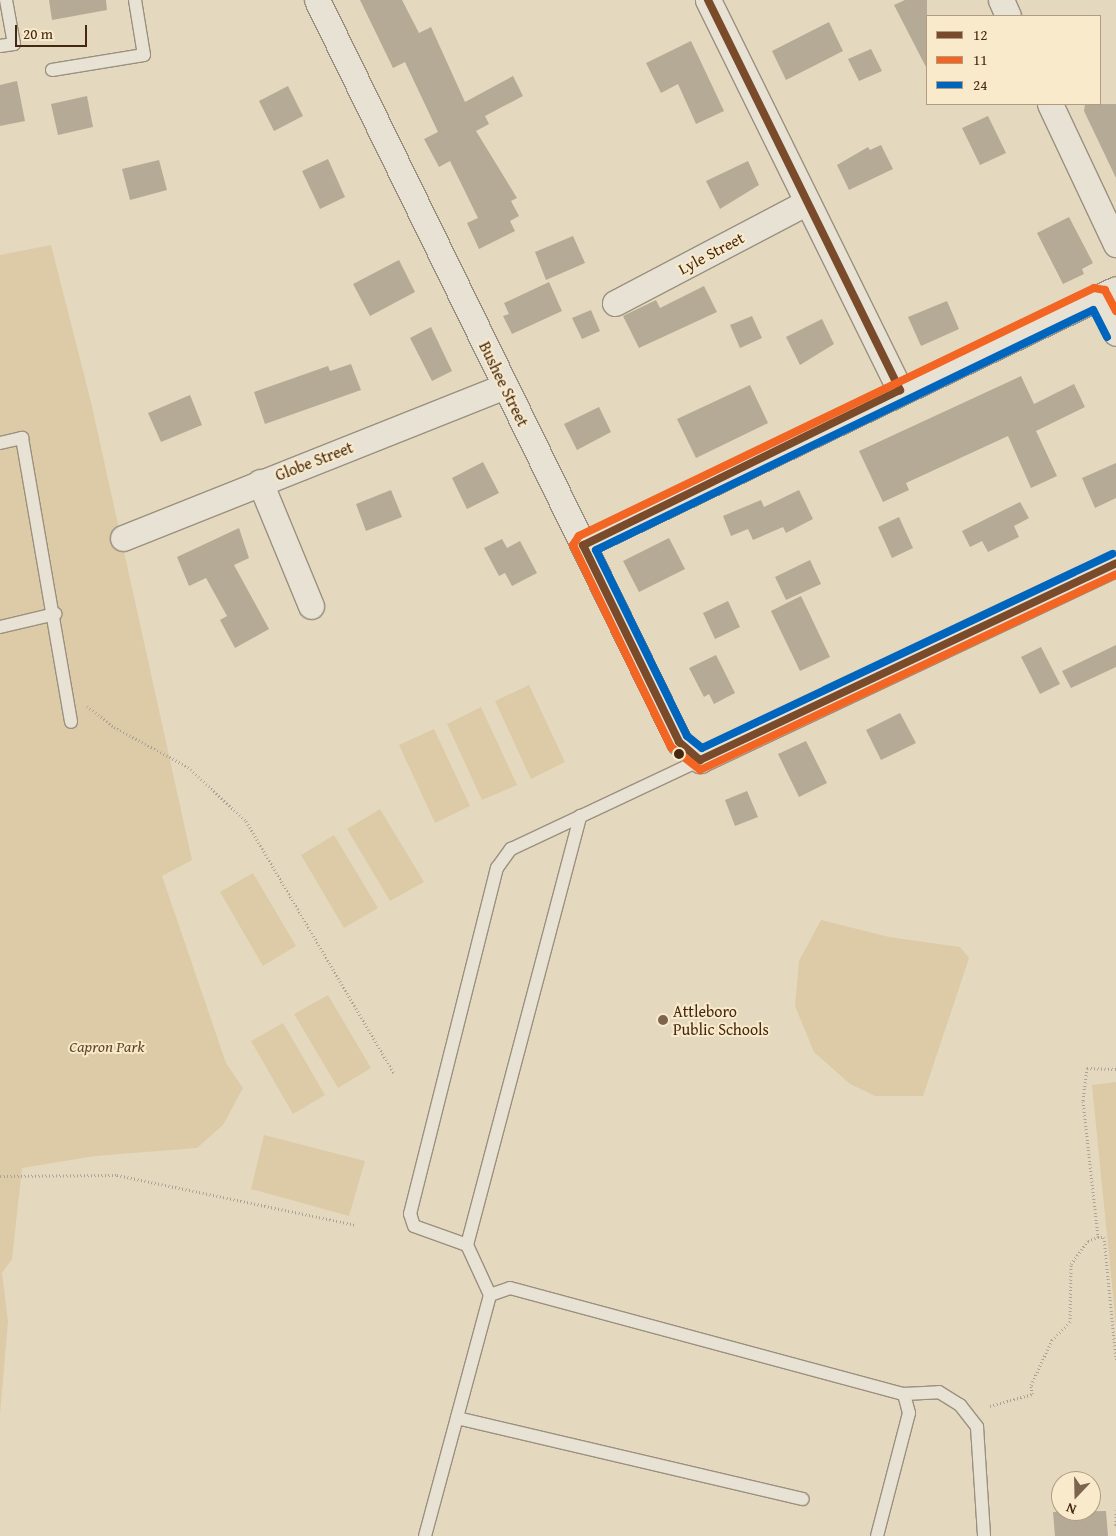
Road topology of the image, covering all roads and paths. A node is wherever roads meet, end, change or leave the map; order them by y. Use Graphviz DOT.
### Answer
graph roads {
  1 [pos="6,0"];
  2 [pos="135,0"];
  3 [pos="317,0"];
  4 [pos="708,0"];
  5 [pos="1001,0"];
  6 [pos="1008,15"];
  7 [pos="0,46"];
  8 [pos="52,70"];
  9 [pos="1050,105"];
  10 [pos="807,202"];
  11 [pos="1116,244"];
  12 [pos="1107,293"];
  13 [pos="615,303"];
  14 [pos="1116,333"];
  15 [pos="505,386"];
  16 [pos="900,390"];
  17 [pos="0,443"];
  18 [pos="260,482"];
  19 [pos="122,538"];
  20 [pos="583,545"];
  21 [pos="1116,563"];
  22 [pos="311,606"];
  23 [pos="55,614"];
  24 [pos="0,627"];
  25 [pos="66,690"];
  26 [pos="71,722"];
  27 [pos="700,760"];
  28 [pos="580,816"];
  29 [pos="1116,1069"];
  30 [pos="394,1073"];
  31 [pos="0,1176"];
  32 [pos="357,1225"];
  33 [pos="1098,1237"];
  34 [pos="467,1246"];
  35 [pos="490,1295"];
  36 [pos="1116,1359"];
  37 [pos="904,1394"];
  38 [pos="990,1406"];
  39 [pos="457,1418"];
  40 [pos="803,1499"];
  41 [pos="1116,1510"];
  42 [pos="1116,1526"];
  43 [pos="425,1536"];
  44 [pos="877,1536"];
  45 [pos="984,1536"];
  1 -- 7 [label="lane"];
  2 -- 8 [label="lane"];
  3 -- 15 [label="street, Bushee Street"];
  4 -- 10 [label="street"];
  5 -- 6 [label="street"];
  9 -- 11 [label="street"];
  10 -- 13 [label="street, Lyle Street"];
  10 -- 16 [label="street"];
  12 -- 14 [label="street"];
  12 -- 16 [label="street"];
  15 -- 18 [label="street, Globe Street"];
  15 -- 20 [label="street, Bushee Street"];
  16 -- 20 [label="street"];
  17 -- 23 [label="lane"];
  18 -- 19 [label="street, Globe Street"];
  18 -- 22 [label="street"];
  20 -- 27 [label="street, Bushee Street"];
  21 -- 27 [label="street"];
  23 -- 24 [label="lane"];
  23 -- 25 [label="lane"];
  25 -- 26 [label="lane"];
  25 -- 30 [label="path"];
  27 -- 28 [label="lane"];
  28 -- 34 [label="lane"];
  28 -- 34 [label="lane"];
  29 -- 33 [label="path"];
  31 -- 32 [label="path"];
  33 -- 36 [label="path"];
  33 -- 38 [label="path"];
  34 -- 35 [label="lane"];
  35 -- 37 [label="lane"];
  35 -- 39 [label="lane"];
  37 -- 44 [label="lane"];
  37 -- 45 [label="lane"];
  39 -- 40 [label="lane"];
  39 -- 43 [label="lane"];
  41 -- 42 [label="path"];
}
